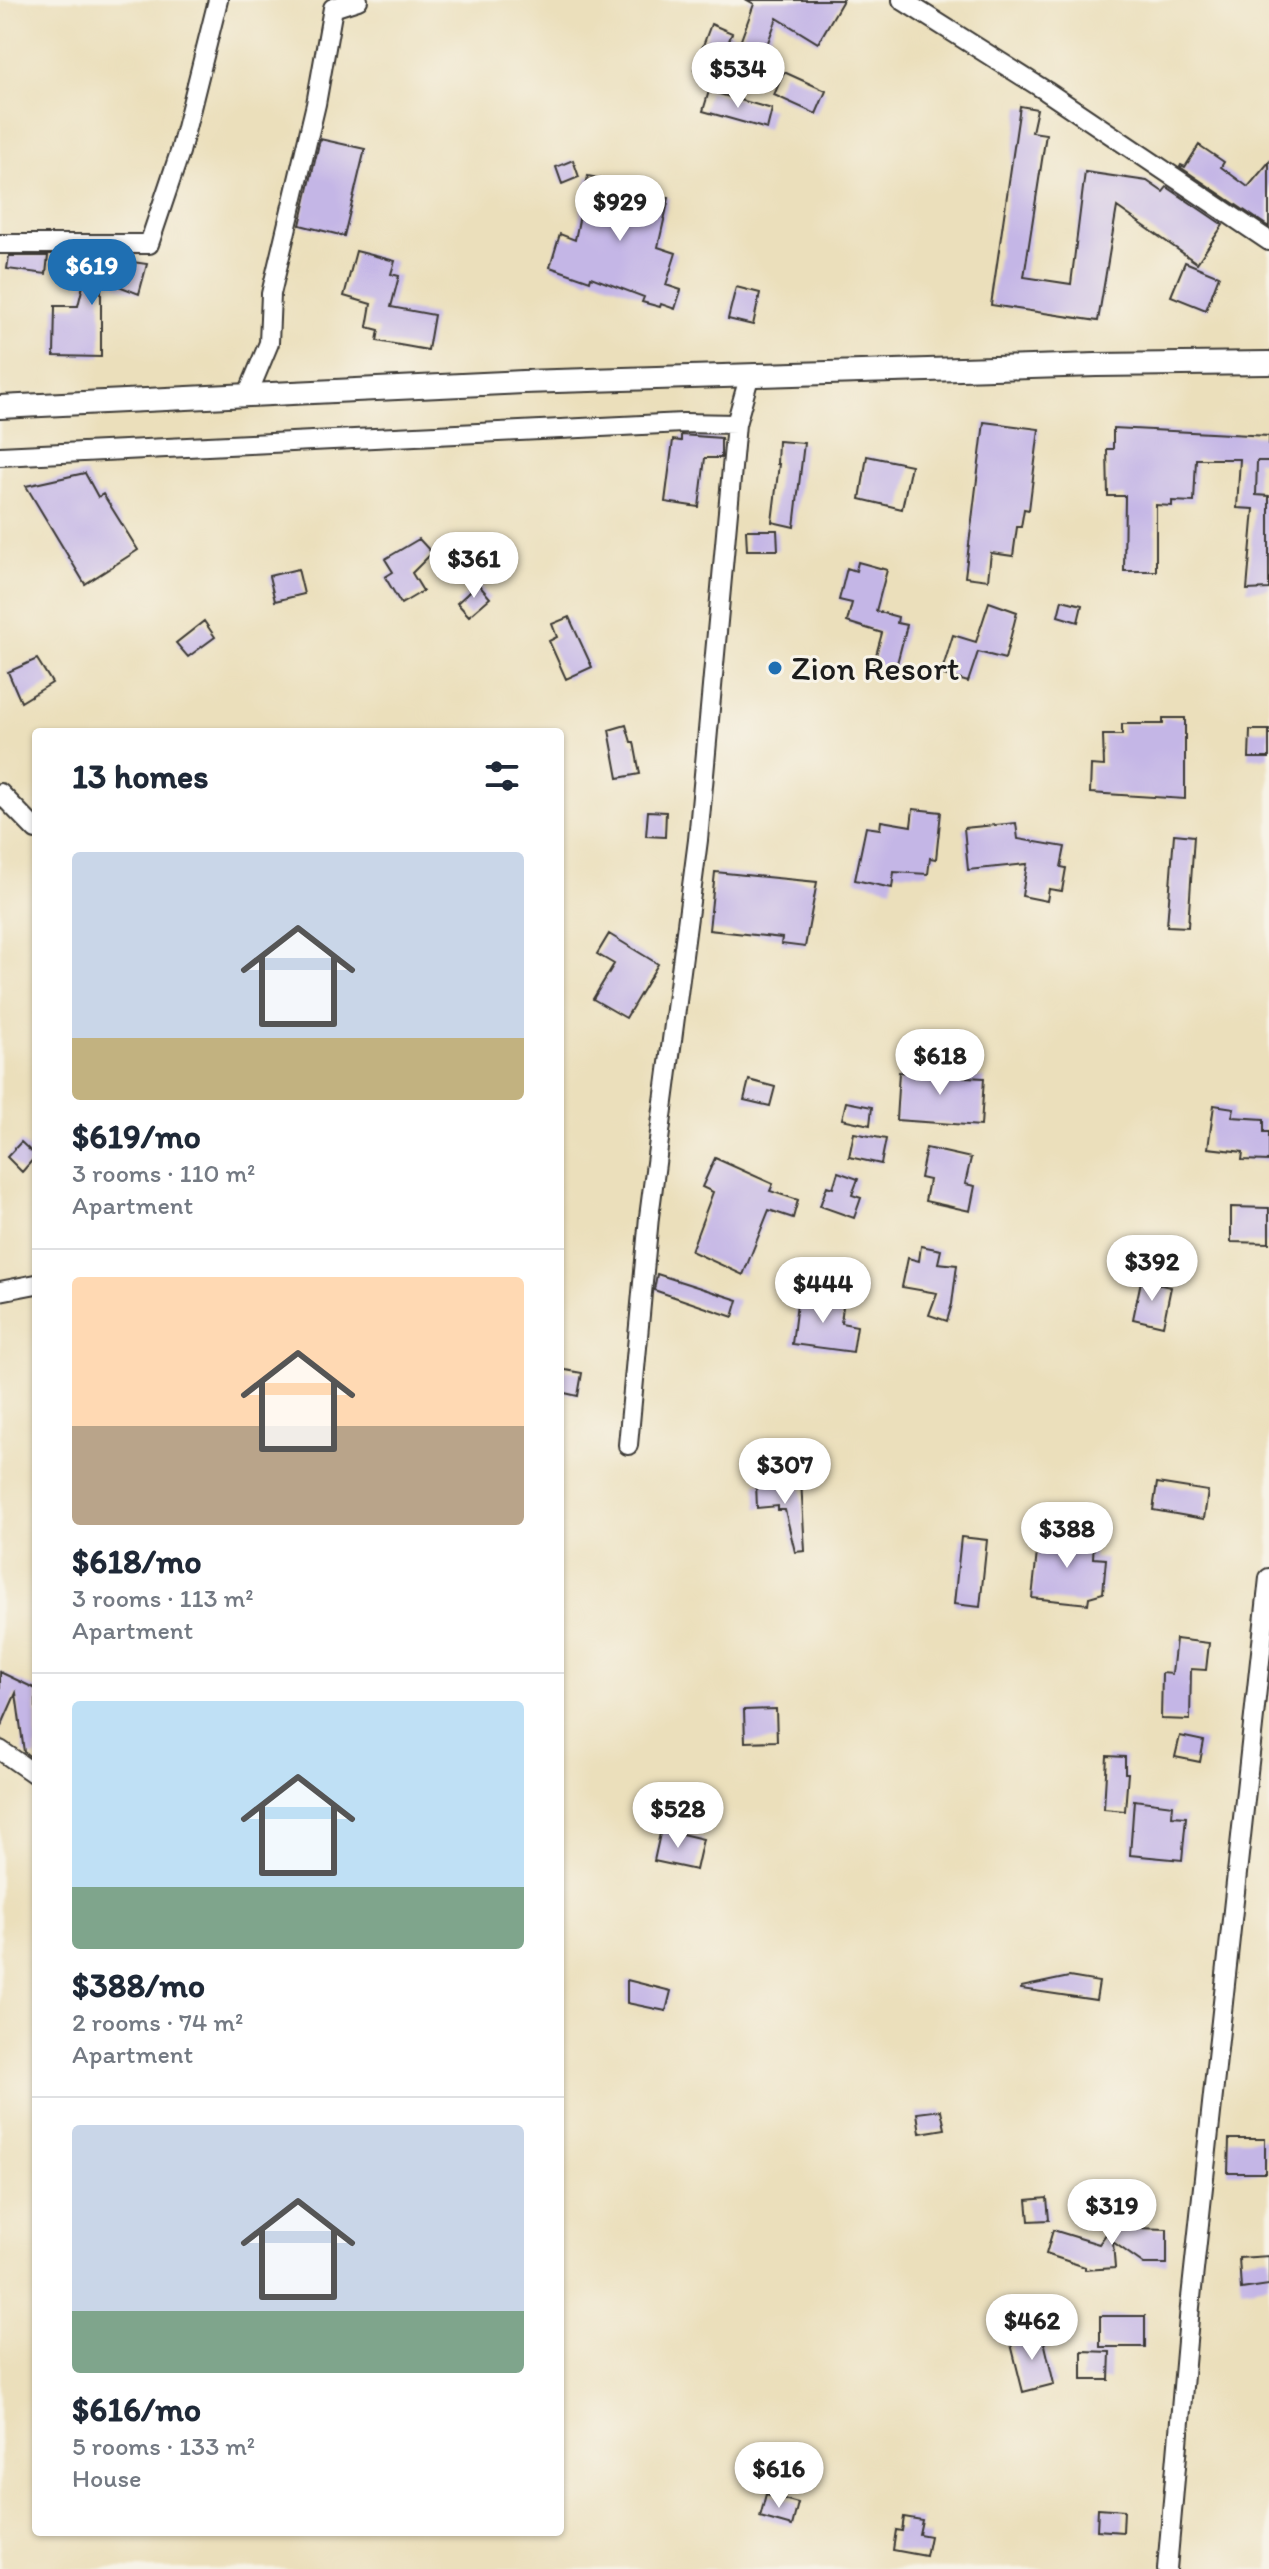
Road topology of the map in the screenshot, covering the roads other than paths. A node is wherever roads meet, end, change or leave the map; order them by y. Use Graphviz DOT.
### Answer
graph roads {
  1 [pos="218,0"];
  2 [pos="358,0"];
  3 [pos="902,0"];
  4 [pos="1269,241"];
  5 [pos="0,244"];
  6 [pos="1269,363"];
  7 [pos="750,374"];
  8 [pos="247,396"];
  9 [pos="0,407"];
  10 [pos="736,424"];
  11 [pos="0,456"];
  12 [pos="0,793"];
  13 [pos="32,826"];
  14 [pos="32,1285"];
  15 [pos="0,1291"];
  16 [pos="628,1445"];
  17 [pos="1269,1578"];
  18 [pos="0,1750"];
  19 [pos="32,1772"];
  20 [pos="1167,2569"];
  1 -- 5 [label="street"];
  2 -- 8 [label="street"];
  3 -- 4 [label="street"];
  6 -- 7 [label="street"];
  7 -- 8 [label="street"];
  7 -- 10 [label="street"];
  8 -- 9 [label="street"];
  10 -- 11 [label="street"];
  10 -- 16 [label="street"];
  12 -- 13 [label="street"];
  14 -- 15 [label="street"];
  17 -- 20 [label="street"];
  18 -- 19 [label="street"];
}
